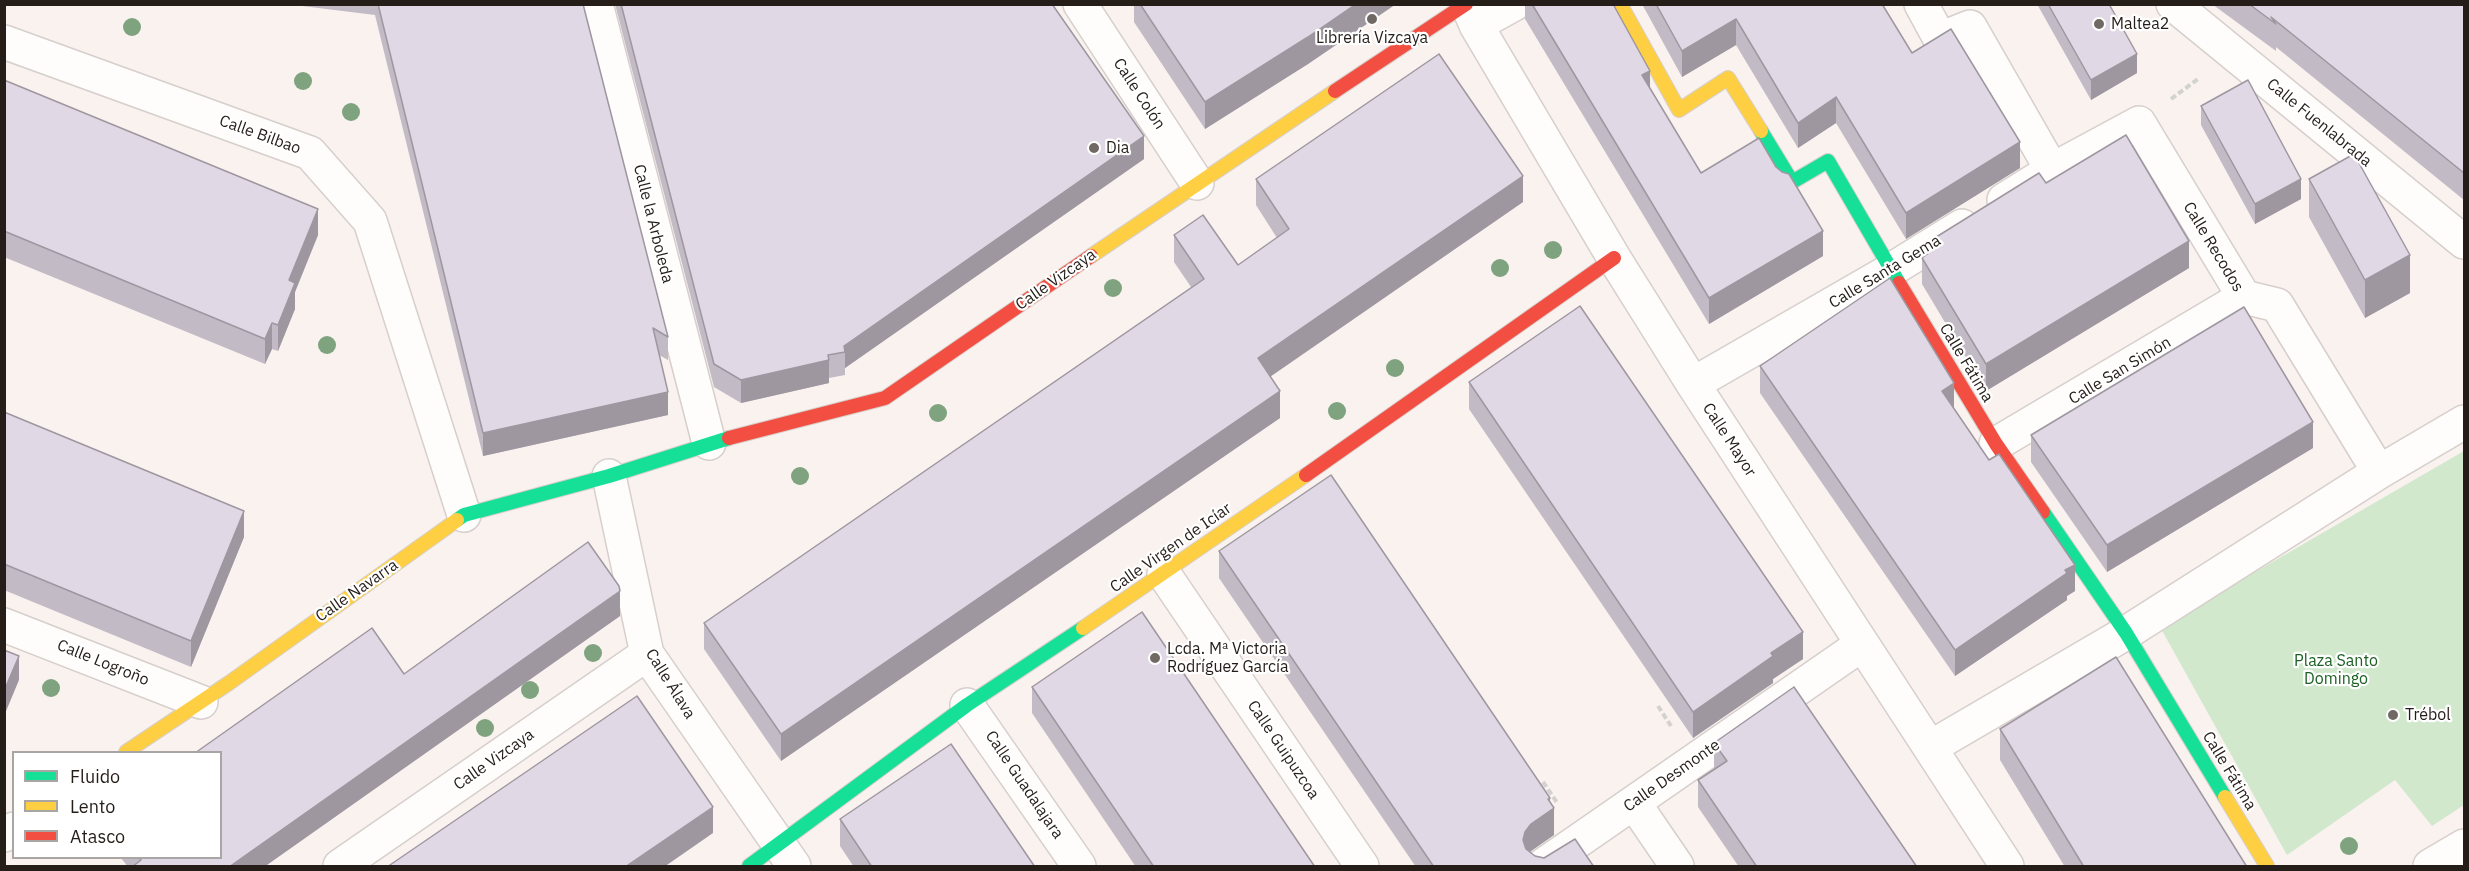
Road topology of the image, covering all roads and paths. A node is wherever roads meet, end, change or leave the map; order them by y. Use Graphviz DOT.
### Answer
graph roads {
  1 [pos="596,4"];
  2 [pos="1080,4"];
  3 [pos="1514,4"];
  4 [pos="1620,4"];
  5 [pos="1921,4"];
  6 [pos="2173,4"];
  7 [pos="1469,11"];
  8 [pos="4,42"];
  9 [pos="2233,53"];
  10 [pos="2139,123"];
  11 [pos="2052,170"];
  12 [pos="1197,183"];
  13 [pos="2464,242"];
  14 [pos="1614,258"];
  15 [pos="1891,270"];
  16 [pos="2244,297"];
  17 [pos="1693,384"];
  18 [pos="2464,422"];
  19 [pos="710,443"];
  20 [pos="1996,444"];
  21 [pos="2379,472"];
  22 [pos="609,476"];
  23 [pos="464,515"];
  24 [pos="1164,574"];
  25 [pos="4,625"];
  26 [pos="2126,633"];
  27 [pos="1861,645"];
  28 [pos="647,654"];
  29 [pos="201,702"];
  30 [pos="967,705"];
  31 [pos="1931,747"];
  32 [pos="129,751"];
  33 [pos="1634,802"];
  34 [pos="2464,846"];
  35 [pos="786,856"];
  36 [pos="340,867"];
  37 [pos="749,867"];
  38 [pos="1079,867"];
  39 [pos="1362,867"];
  40 [pos="1542,867"];
  41 [pos="1677,867"];
  42 [pos="2007,867"];
  43 [pos="2267,867"];
  44 [pos="2430,867"];
  1 -- 19 [label="street, Calle la Arboleda"];
  2 -- 12 [label="street, Calle Colón"];
  3 -- 7 [label="street"];
  4 -- 15 [label="street, Calle Fátima"];
  5 -- 11 [label="street"];
  6 -- 9 [label="street, Calle Fuenlabrada"];
  7 -- 12 [label="street, Calle Vizcaya"];
  7 -- 14 [label="street, Calle Mayor"];
  8 -- 23 [label="street, Calle Bilbao"];
  9 -- 10 [label="path"];
  9 -- 13 [label="street, Calle Fuenlabrada"];
  10 -- 11 [label="street, Calle Santa Gema"];
  10 -- 16 [label="street, Calle Recodos"];
  11 -- 15 [label="street, Calle Santa Gema"];
  12 -- 19 [label="street, Calle Vizcaya"];
  14 -- 17 [label="street, Calle Mayor"];
  14 -- 24 [label="street, Calle Virgen de Icíar"];
  15 -- 17 [label="street, Calle Santa Gema"];
  15 -- 20 [label="street, Calle Fátima"];
  16 -- 20 [label="street, Calle San Simón"];
  16 -- 21 [label="street, Calle Recodos"];
  17 -- 27 [label="street, Calle Mayor"];
  18 -- 21 [label="street"];
  19 -- 22 [label="street, Calle Vizcaya"];
  20 -- 26 [label="street, Calle Fátima"];
  21 -- 26 [label="street"];
  22 -- 23 [label="street, Calle Navarra"];
  22 -- 28 [label="street, Calle Álava"];
  23 -- 29 [label="street, Calle Navarra"];
  24 -- 30 [label="street, Calle Virgen de Icíar"];
  24 -- 39 [label="street, Calle Guipuzcoa"];
  25 -- 29 [label="street, Calle Logroño"];
  26 -- 31 [label="street"];
  26 -- 43 [label="street, Calle Fátima"];
  27 -- 31 [label="street, Calle Mayor"];
  27 -- 33 [label="street, Calle Desmonte"];
  28 -- 35 [label="street, Calle Álava"];
  28 -- 36 [label="street, Calle Vizcaya"];
  29 -- 32 [label="street, Calle Navarra"];
  30 -- 35 [label="street, Calle Virgen de Icíar"];
  30 -- 38 [label="street, Calle Guadalajara"];
  31 -- 42 [label="street, Calle Mayor"];
  33 -- 40 [label="street, Calle Desmonte"];
  33 -- 41 [label="street"];
  34 -- 44 [label="street"];
  35 -- 37 [label="street, Calle Virgen de Icíar"];
}
